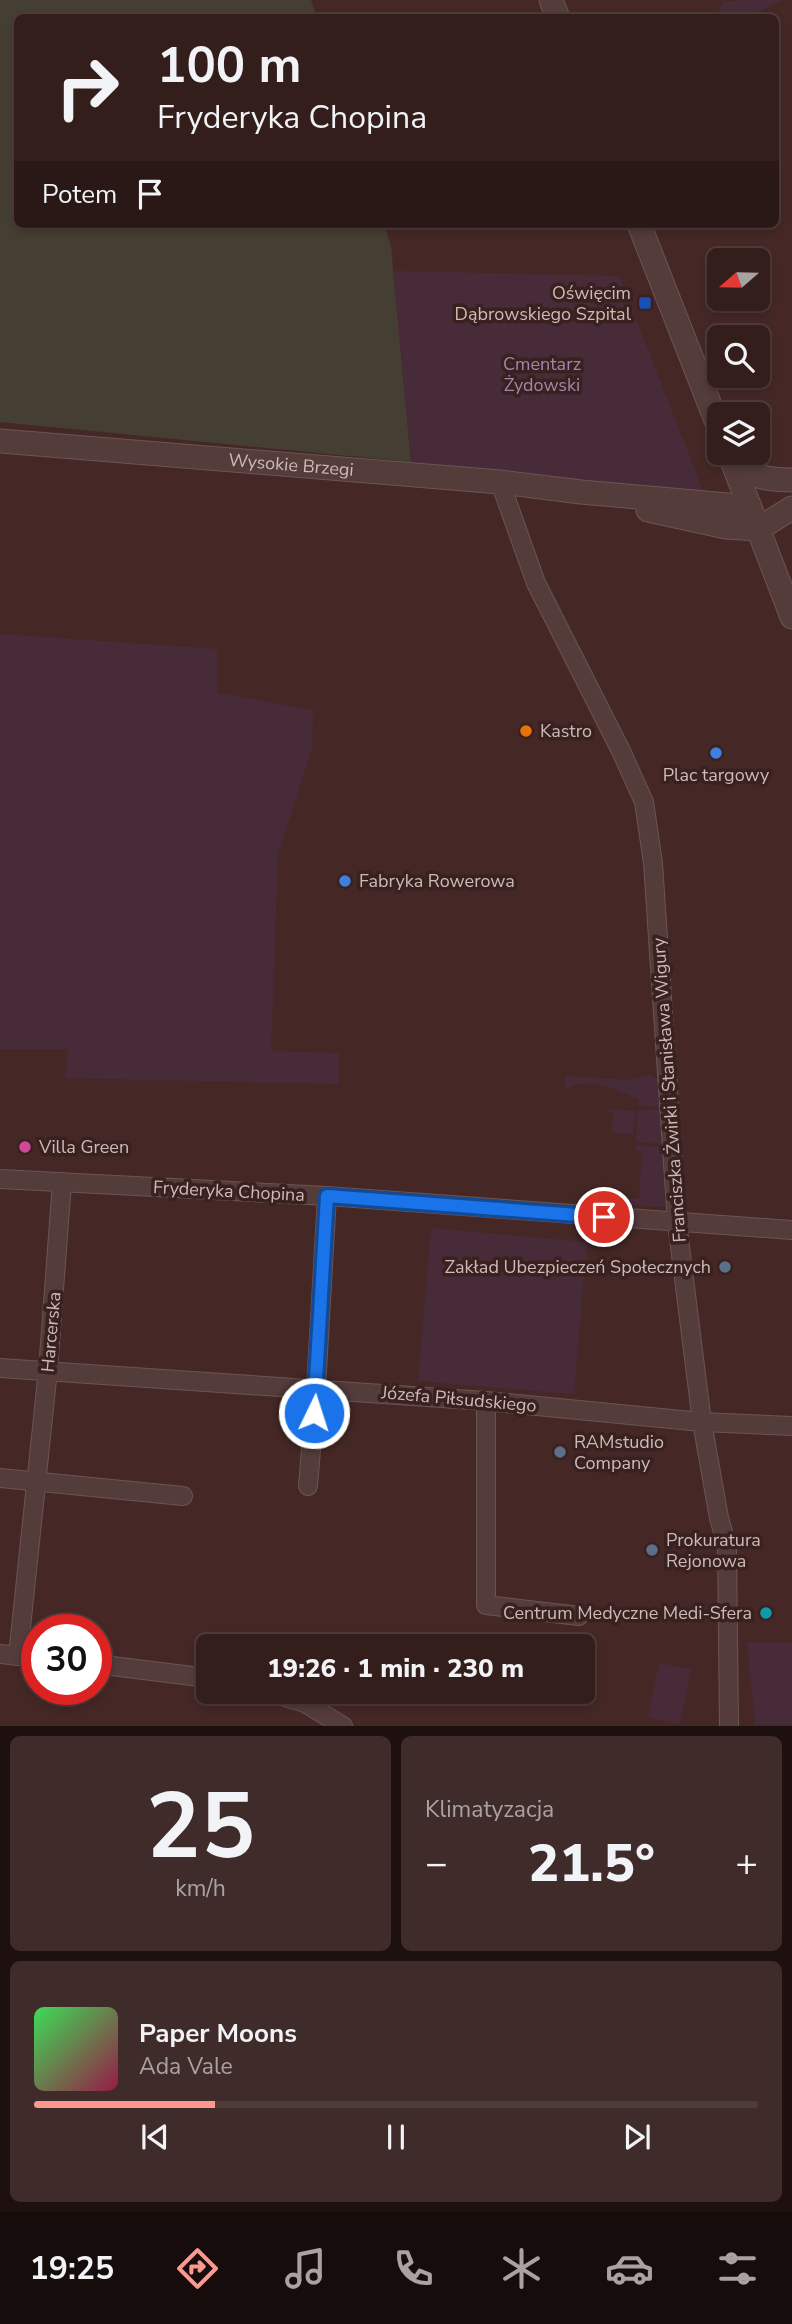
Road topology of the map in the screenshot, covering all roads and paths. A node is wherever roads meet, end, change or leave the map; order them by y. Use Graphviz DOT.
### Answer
graph roads {
  1 [pos="641,228"];
  2 [pos="709,402"];
  3 [pos="0,441"];
  4 [pos="734,465"];
  5 [pos="741,465"];
  6 [pos="500,482"];
  7 [pos="792,482"];
  8 [pos="581,492"];
  9 [pos="750,507"];
  10 [pos="792,508"];
  11 [pos="758,529"];
  12 [pos="792,617"];
  13 [pos="0,1179"];
  14 [pos="62,1182"];
  15 [pos="327,1196"];
  16 [pos="677,1223"];
  17 [pos="792,1230"];
  18 [pos="0,1368"];
  19 [pos="48,1370"];
  20 [pos="316,1389"];
  21 [pos="486,1401"];
  22 [pos="702,1422"];
  23 [pos="792,1426"];
  24 [pos="0,1478"];
  25 [pos="36,1481"];
  26 [pos="308,1486"];
  27 [pos="183,1496"];
  28 [pos="579,1616"];
  29 [pos="9,1655"];
  30 [pos="112,1666"];
  31 [pos="196,1676"];
  32 [pos="307,1704"];
  33 [pos="343,1726"];
  34 [pos="729,1726"];
  1 -- 2 [label="street"];
  3 -- 6 [label="street, Wysokie Brzegi"];
  4 -- 9 [label="street"];
  5 -- 7 [label="street"];
  6 -- 8 [label="street, Wysokie Brzegi"];
  6 -- 16 [label="street, Franciszka Żwirki i Stanisława Wigury"];
  7 -- 9 [label="street"];
  8 -- 9 [label="street, Wysokie Brzegi"];
  8 -- 11 [label="street, Wysokie Brzegi"];
  9 -- 11 [label="street"];
  10 -- 11 [label="street"];
  11 -- 12 [label="street"];
  13 -- 14 [label="street, Fryderyka Chopina"];
  14 -- 15 [label="street, Fryderyka Chopina"];
  14 -- 19 [label="street, Harcerska"];
  15 -- 16 [label="street, Fryderyka Chopina"];
  15 -- 20 [label="street"];
  16 -- 17 [label="street, Fryderyka Chopina"];
  16 -- 22 [label="street, Franciszka Żwirki i Stanisława Wigury"];
  18 -- 19 [label="street, Józefa Piłsudskiego"];
  19 -- 20 [label="street, Józefa Piłsudskiego"];
  19 -- 25 [label="street, Harcerska"];
  20 -- 21 [label="street, Józefa Piłsudskiego"];
  20 -- 26 [label="street"];
  21 -- 22 [label="street, Józefa Piłsudskiego"];
  21 -- 28 [label="street"];
  22 -- 23 [label="street, Józefa Piłsudskiego"];
  22 -- 34 [label="street, Franciszka Żwirki i Stanisława Wigury"];
  24 -- 25 [label="street"];
  25 -- 27 [label="street"];
  25 -- 29 [label="street, Harcerska"];
  30 -- 31 [label="street"];
  32 -- 33 [label="street"];
}
